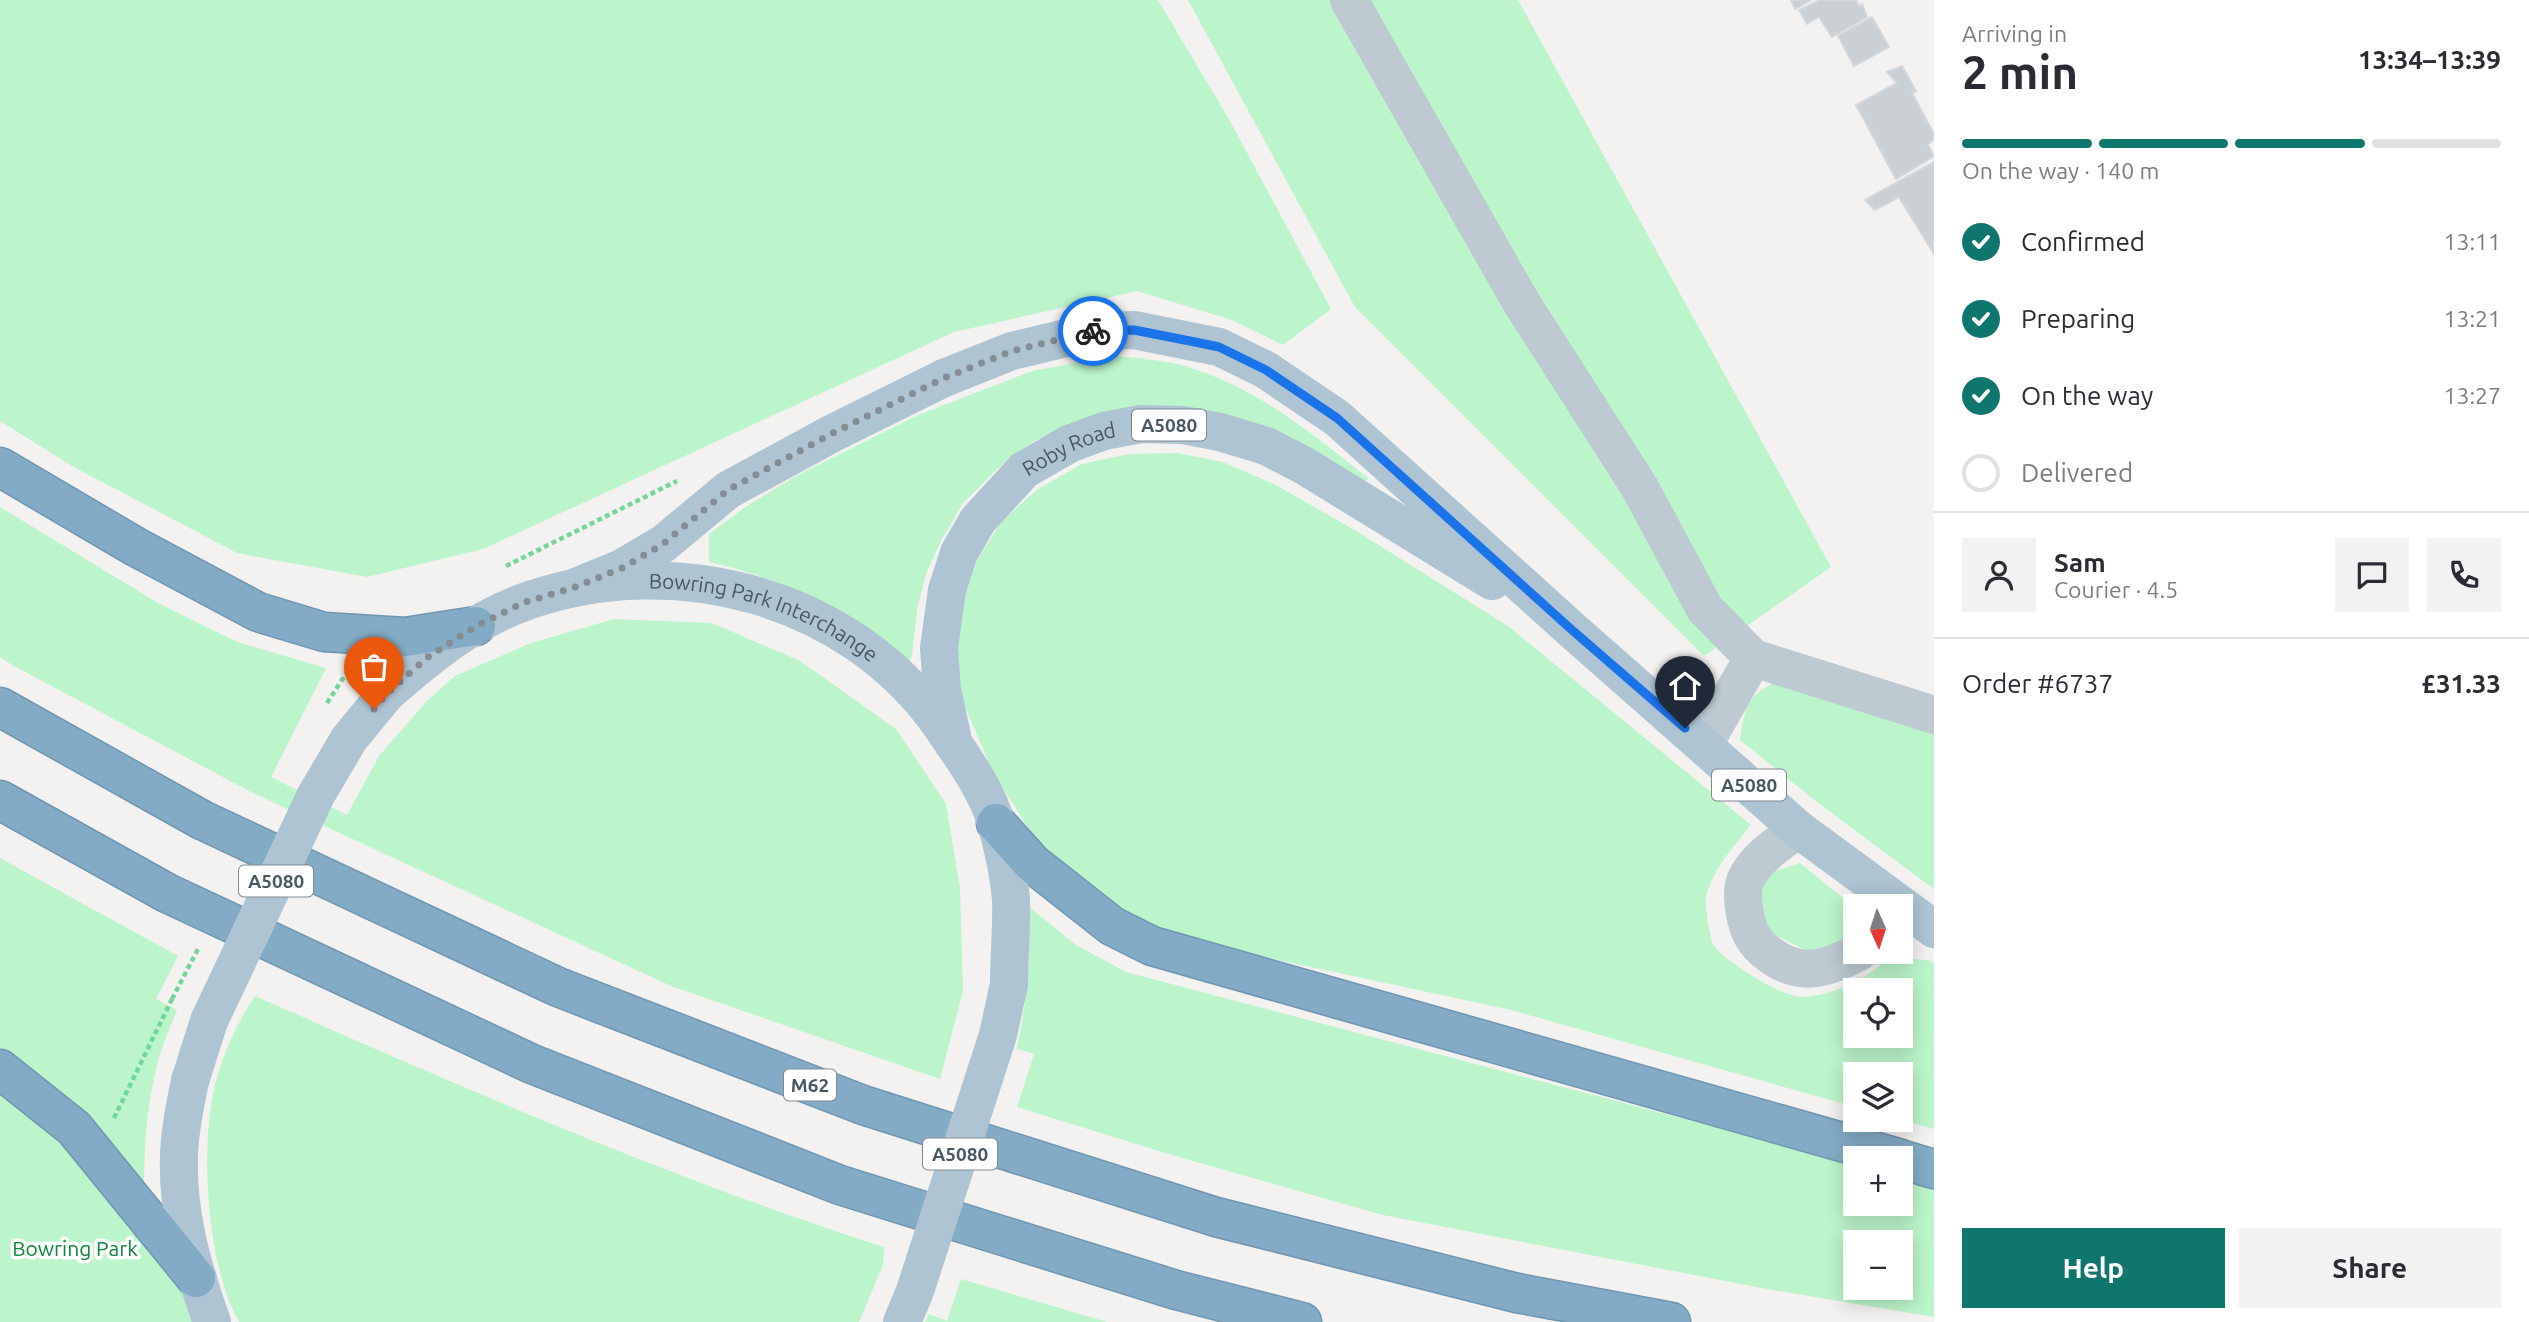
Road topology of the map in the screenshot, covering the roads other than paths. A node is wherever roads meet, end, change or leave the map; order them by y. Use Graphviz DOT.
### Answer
graph roads {
  1 [pos="1349,0"];
  2 [pos="0,467"];
  3 [pos="573,588"];
  4 [pos="476,626"];
  5 [pos="1572,630"];
  6 [pos="1753,658"];
  7 [pos="0,707"];
  8 [pos="1934,715"];
  9 [pos="1703,744"];
  10 [pos="954,745"];
  11 [pos="0,800"];
  12 [pos="996,823"];
  13 [pos="1798,829"];
  14 [pos="1918,926"];
  15 [pos="1843,959"];
  16 [pos="0,1069"];
  17 [pos="1853,1146"];
  18 [pos="1913,1163"];
  19 [pos="1934,1169"];
  20 [pos="196,1278"];
  21 [pos="212,1322"];
  22 [pos="902,1322"];
  23 [pos="1302,1322"];
  24 [pos="1671,1322"];
  1 -- 6 [label="lane"];
  2 -- 4 [label="highway"];
  3 -- 4 [label="main road, Bowring Park Interchange / A5080"];
  3 -- 5 [label="main road, Roby Road / A5080"];
  3 -- 10 [label="main road, Bowring Park Interchange / A5080"];
  4 -- 20 [label="main road, Bowring Park Interchange / A5080, bridge"];
  5 -- 9 [label="main road, Roby Road / A5080"];
  5 -- 10 [label="main road, Roby Road / A5080"];
  6 -- 8 [label="lane"];
  6 -- 9 [label="lane"];
  7 -- 24 [label="highway, M62"];
  9 -- 13 [label="main road, Roby Road / A5080"];
  10 -- 12 [label="main road, Bowring Park Interchange / A5080"];
  11 -- 23 [label="highway"];
  12 -- 17 [label="highway"];
  12 -- 22 [label="main road, Bowring Park Interchange / A5080, bridge"];
  13 -- 14 [label="main road, Roby Road / A5080"];
  13 -- 15 [label="lane"];
  16 -- 20 [label="highway"];
  18 -- 19 [label="highway"];
  20 -- 21 [label="main road, Bowring Park Interchange / A5080"];
}
